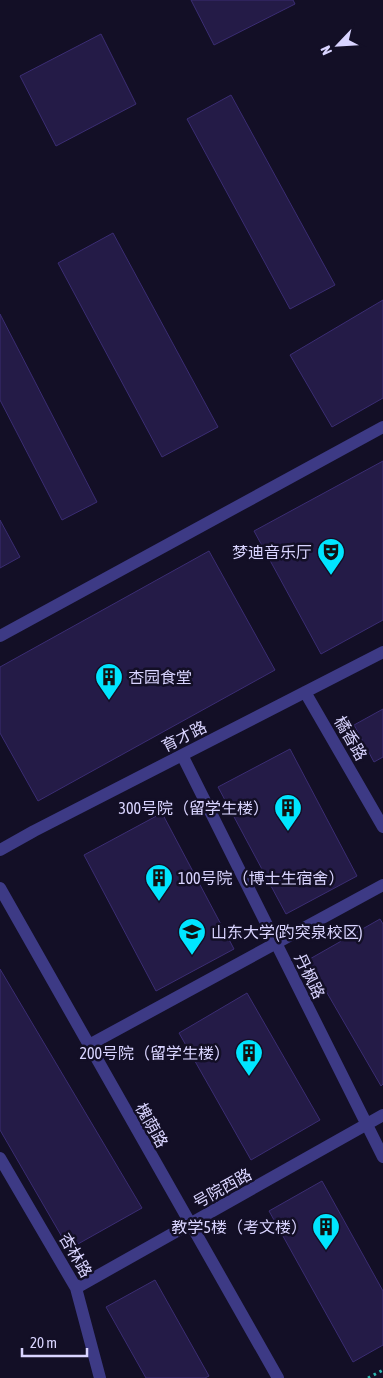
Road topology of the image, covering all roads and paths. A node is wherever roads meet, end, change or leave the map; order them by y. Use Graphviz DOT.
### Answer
graph roads {
  1 [pos="383,427"];
  2 [pos="0,636"];
  3 [pos="383,652"];
  4 [pos="305,692"];
  5 [pos="182,755"];
  6 [pos="383,827"];
  7 [pos="0,850"];
  8 [pos="383,885"];
  9 [pos="0,888"];
  10 [pos="276,944"];
  11 [pos="89,1045"];
  12 [pos="383,1115"];
  13 [pos="366,1125"];
  14 [pos="383,1157"];
  15 [pos="0,1158"];
  16 [pos="190,1224"];
  17 [pos="76,1288"];
  18 [pos="383,1370"];
  19 [pos="100,1378"];
  20 [pos="278,1378"];
  21 [pos="368,1378"];
  1 -- 2 [label="lane"];
  3 -- 4 [label="lane, 育才路"];
  4 -- 5 [label="lane, 育才路"];
  4 -- 6 [label="lane, 橘香路"];
  5 -- 7 [label="lane, 育才路"];
  5 -- 10 [label="lane, 丹枫路"];
  8 -- 10 [label="lane"];
  9 -- 11 [label="lane, 槐荫路"];
  10 -- 11 [label="lane"];
  10 -- 13 [label="lane, 丹枫路"];
  11 -- 16 [label="lane, 槐荫路"];
  12 -- 13 [label="lane, 号院西路"];
  13 -- 14 [label="lane, 丹枫路"];
  13 -- 16 [label="lane, 号院西路"];
  15 -- 17 [label="lane, 杏林路"];
  16 -- 17 [label="lane, 号院西路"];
  16 -- 20 [label="lane, 槐荫路"];
  17 -- 19 [label="lane, 杏林路"];
  18 -- 21 [label="path"];
}
